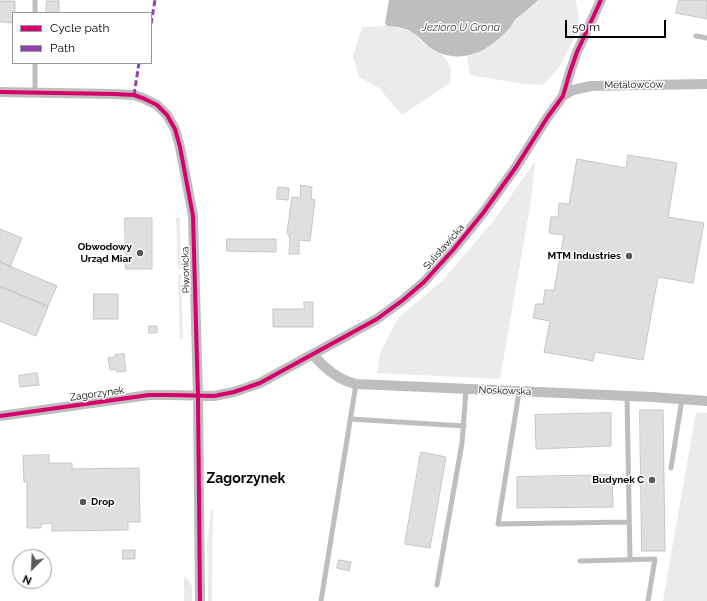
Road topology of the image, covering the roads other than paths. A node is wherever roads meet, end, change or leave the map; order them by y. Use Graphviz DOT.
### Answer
graph roads {
  1 [pos="35,0"];
  2 [pos="601,0"];
  3 [pos="35,12"];
  4 [pos="696,36"];
  5 [pos="707,38"];
  6 [pos="35,64"];
  7 [pos="707,84"];
  8 [pos="0,92"];
  9 [pos="35,93"];
  10 [pos="563,96"];
  11 [pos="313,354"];
  12 [pos="356,384"];
  13 [pos="466,390"];
  14 [pos="519,392"];
  15 [pos="198,396"];
  16 [pos="627,396"];
  17 [pos="682,399"];
  18 [pos="707,401"];
  19 [pos="0,416"];
  20 [pos="350,419"];
  21 [pos="464,426"];
  22 [pos="671,468"];
  23 [pos="629,522"];
  24 [pos="630,560"];
  25 [pos="580,561"];
  26 [pos="437,585"];
  27 [pos="200,601"];
  28 [pos="321,601"];
  29 [pos="648,601"];
  1 -- 3 [label="lane"];
  2 -- 10 [label="street, Sulisławicka"];
  4 -- 5 [label="lane"];
  6 -- 9 [label="lane"];
  7 -- 10 [label="street, Metalowców"];
  8 -- 9 [label="street, Piwonicka"];
  9 -- 15 [label="street, Piwonicka"];
  10 -- 11 [label="street, Sulisławicka"];
  11 -- 12 [label="street, Noskowska"];
  11 -- 15 [label="street, Sulisławicka"];
  12 -- 13 [label="street, Noskowska"];
  12 -- 20 [label="lane"];
  13 -- 14 [label="street, Noskowska"];
  13 -- 21 [label="lane"];
  14 -- 16 [label="street, Noskowska"];
  14 -- 23 [label="lane"];
  15 -- 19 [label="street, Zagorzynek"];
  15 -- 27 [label="street, Piwonicka"];
  16 -- 17 [label="street, Noskowska"];
  16 -- 23 [label="lane"];
  17 -- 18 [label="street, Noskowska"];
  17 -- 22 [label="lane"];
  20 -- 21 [label="lane"];
  20 -- 28 [label="lane"];
  21 -- 26 [label="lane"];
  23 -- 24 [label="lane"];
  24 -- 25 [label="lane"];
  24 -- 29 [label="lane"];
}
